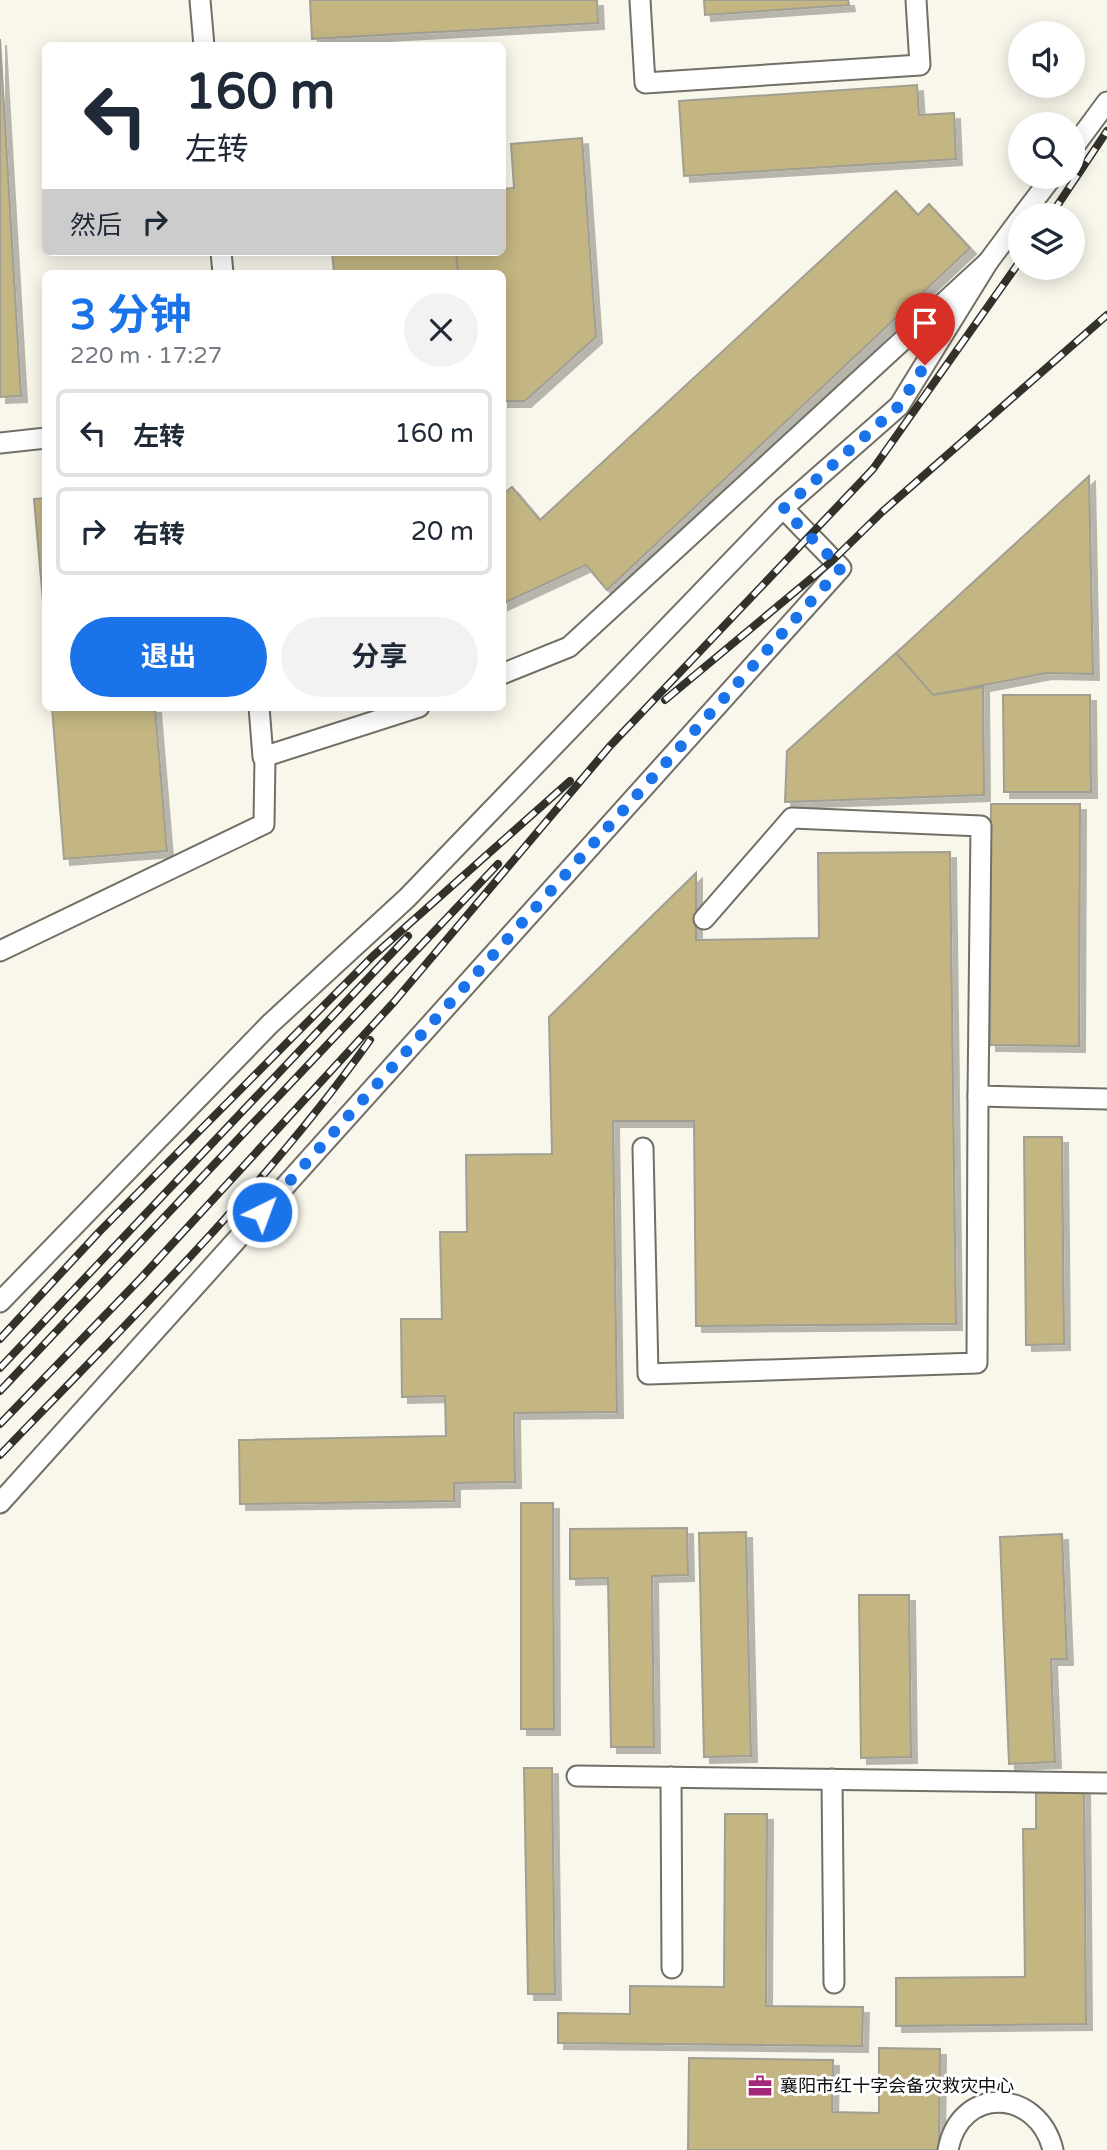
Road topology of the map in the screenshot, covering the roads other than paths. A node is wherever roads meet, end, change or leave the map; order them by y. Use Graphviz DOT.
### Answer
graph roads {
  1 [pos="200,0"];
  2 [pos="639,0"];
  3 [pos="916,0"];
  4 [pos="204,42"];
  5 [pos="1107,102"];
  6 [pos="1085,132"];
  7 [pos="1008,236"];
  8 [pos="988,262"];
  9 [pos="42,438"];
  10 [pos="0,443"];
  11 [pos="783,509"];
  12 [pos="506,672"];
  13 [pos="259,711"];
  14 [pos="407,711"];
  15 [pos="265,757"];
  16 [pos="704,919"];
  17 [pos="0,951"];
  18 [pos="978,1096"];
  19 [pos="1107,1099"];
  20 [pos="643,1148"];
  21 [pos="0,1302"];
  22 [pos="0,1503"];
  23 [pos="577,1776"];
  24 [pos="671,1777"];
  25 [pos="832,1779"];
  26 [pos="1107,1783"];
  27 [pos="672,1968"];
  28 [pos="834,1983"];
  29 [pos="948,2150"];
  30 [pos="1054,2150"];
  1 -- 4 [label="lane"];
  2 -- 3 [label="lane"];
  5 -- 6 [label="lane"];
  7 -- 8 [label="lane"];
  8 -- 11 [label="lane"];
  8 -- 12 [label="lane"];
  9 -- 10 [label="lane"];
  11 -- 21 [label="lane"];
  11 -- 22 [label="lane"];
  13 -- 15 [label="lane"];
  14 -- 15 [label="lane"];
  15 -- 17 [label="lane"];
  16 -- 18 [label="lane"];
  18 -- 19 [label="lane"];
  18 -- 20 [label="lane"];
  23 -- 24 [label="lane"];
  24 -- 25 [label="lane"];
  24 -- 27 [label="lane"];
  25 -- 26 [label="lane"];
  25 -- 28 [label="lane"];
  29 -- 30 [label="lane"];
}
